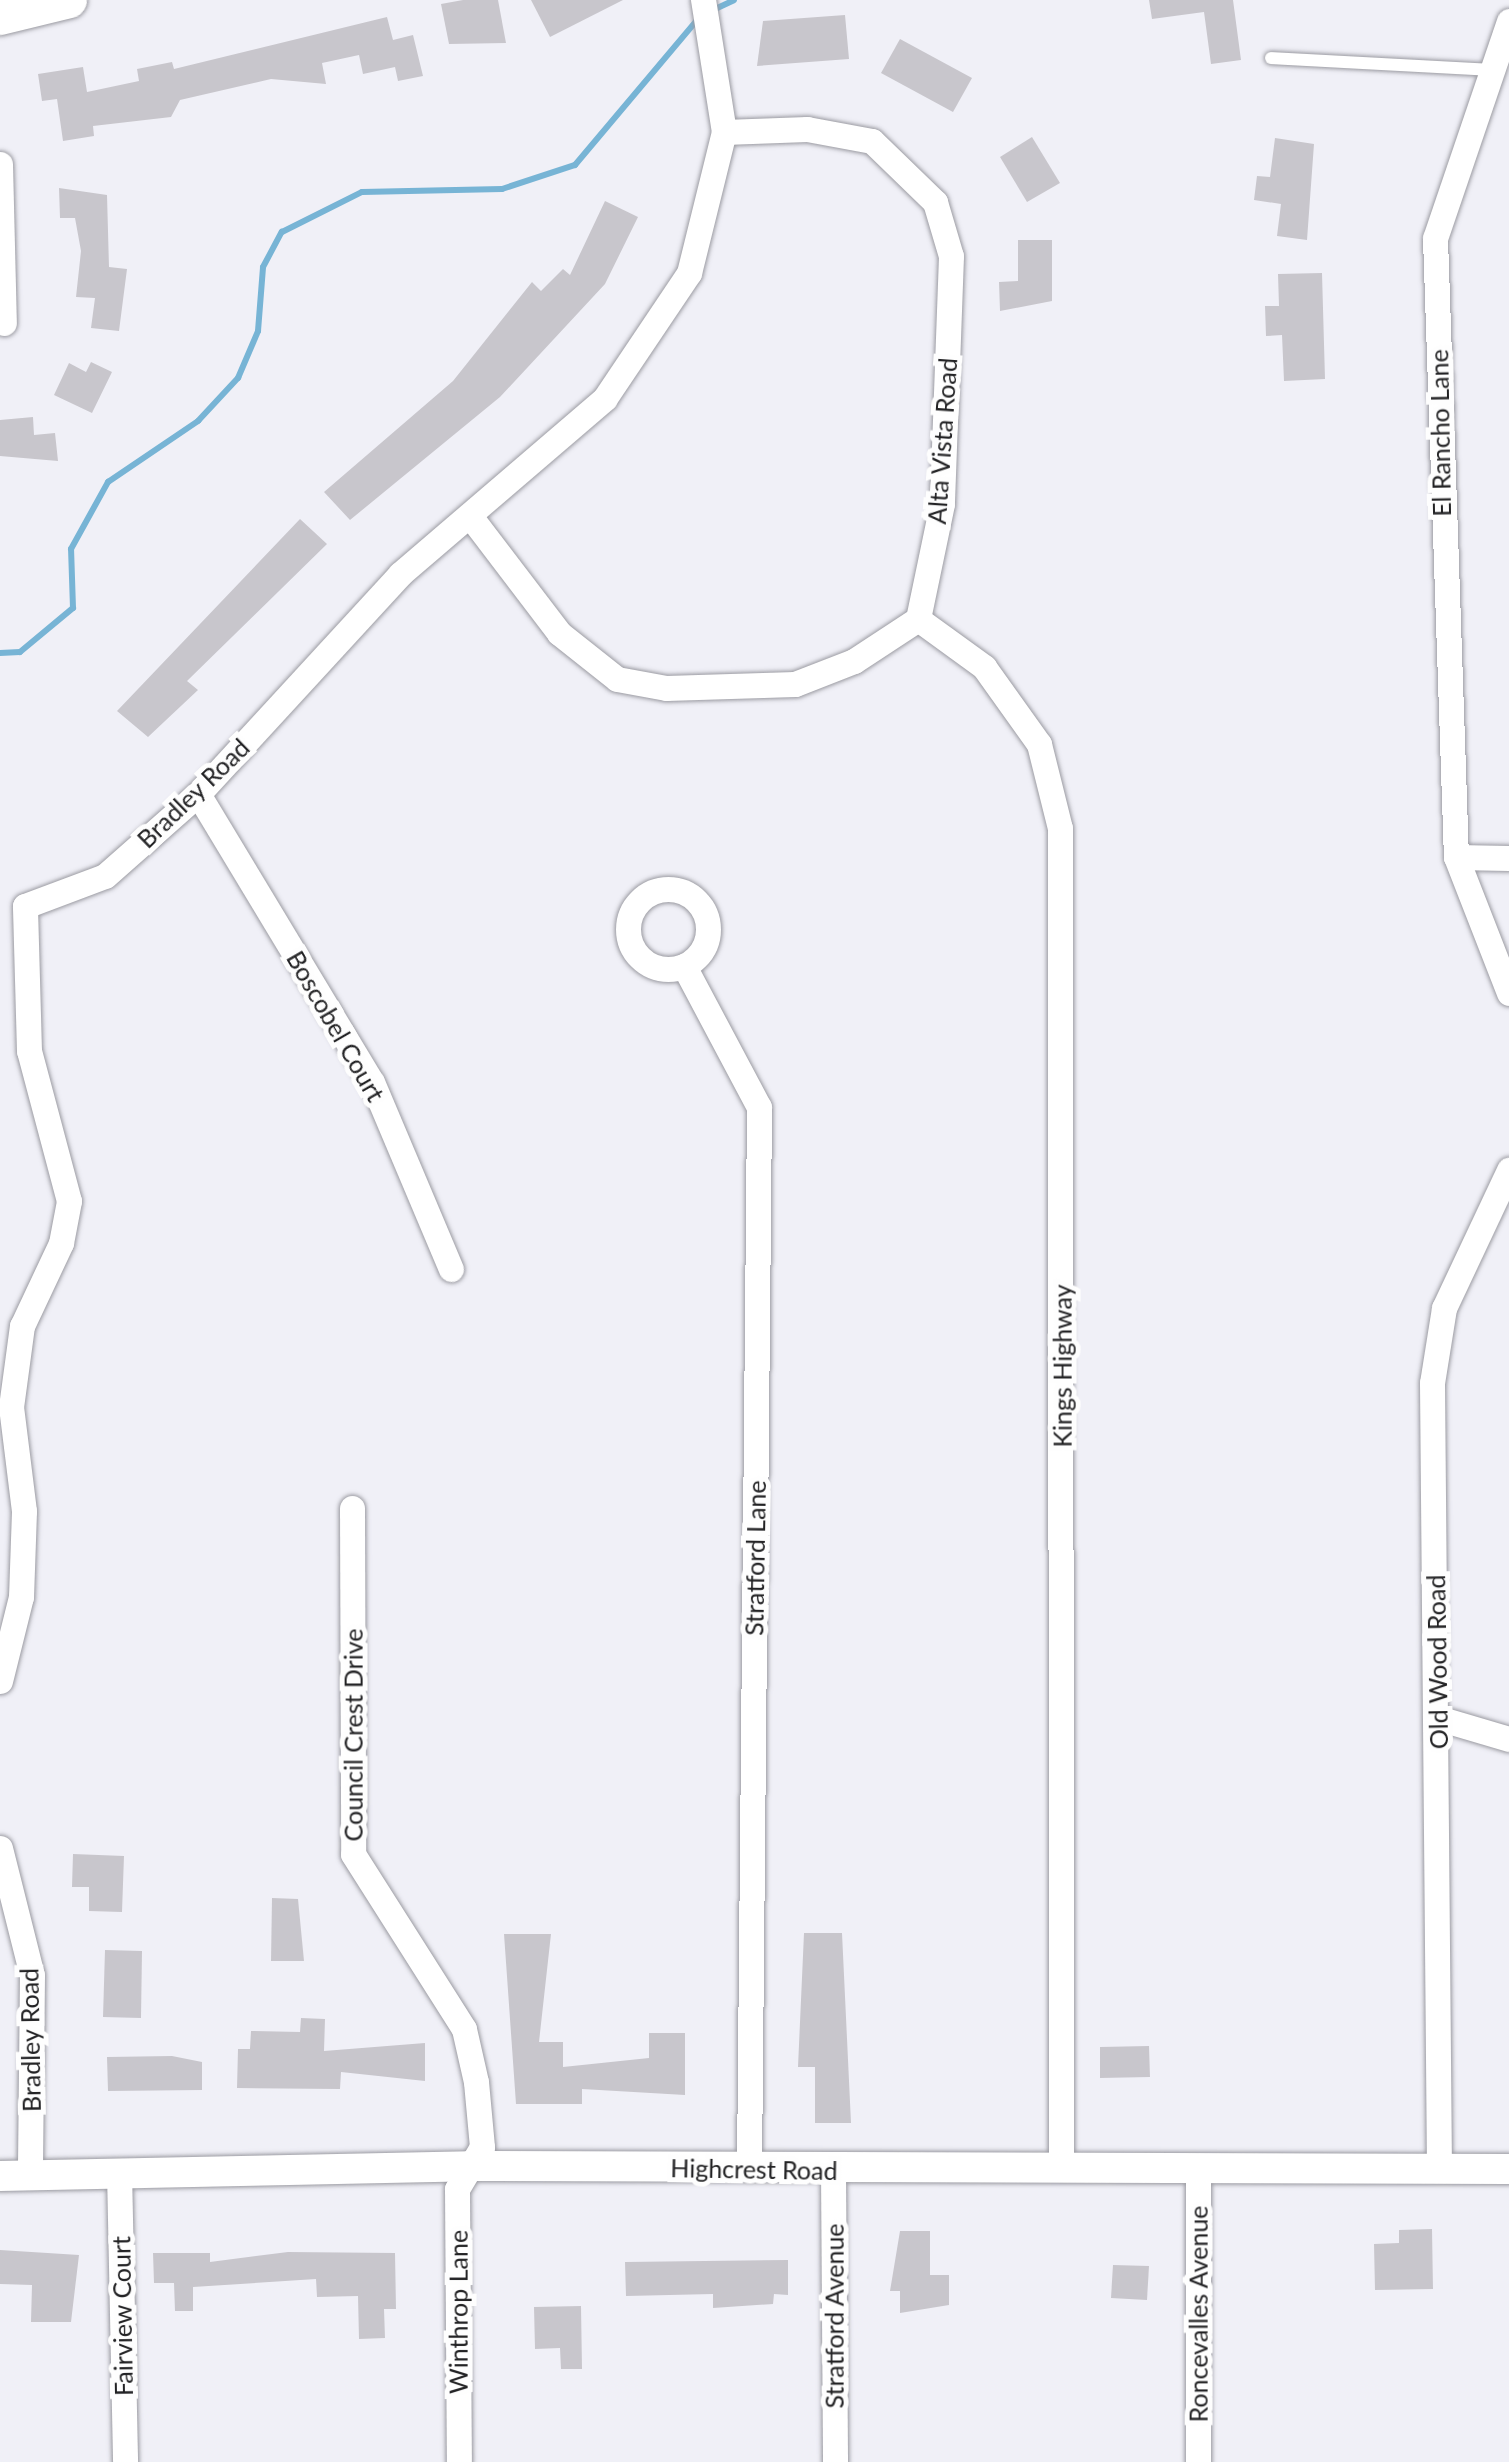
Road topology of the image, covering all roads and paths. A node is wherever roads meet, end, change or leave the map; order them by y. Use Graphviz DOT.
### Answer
graph roads {
  1 [pos="69,0"];
  2 [pos="703,0"];
  3 [pos="0,17"];
  4 [pos="1509,21"];
  5 [pos="1271,58"];
  6 [pos="1492,70"];
  7 [pos="724,132"];
  8 [pos="0,164"];
  9 [pos="2,325"];
  10 [pos="470,516"];
  11 [pos="918,619"];
  12 [pos="198,794"];
  13 [pos="1456,857"];
  14 [pos="1509,858"];
  15 [pos="684,966"];
  16 [pos="1509,993"];
  17 [pos="1509,1170"];
  18 [pos="451,1269"];
  19 [pos="352,1508"];
  20 [pos="0,1681"];
  21 [pos="1438,1718"];
  22 [pos="1509,1739"];
  23 [pos="0,1848"];
  24 [pos="470,2166"];
  25 [pos="1198,2166"];
  26 [pos="1062,2167"];
  27 [pos="749,2169"];
  28 [pos="1509,2169"];
  29 [pos="834,2170"];
  30 [pos="1438,2170"];
  31 [pos="119,2171"];
  32 [pos="15,2176"];
  33 [pos="125,2462"];
  34 [pos="458,2462"];
  35 [pos="835,2462"];
  36 [pos="1198,2462"];
  1 -- 3 [label="main road"];
  2 -- 7 [label="street, Bradley Road"];
  4 -- 6 [label="street, El Rancho Lane"];
  5 -- 6 [label="lane"];
  6 -- 13 [label="street, El Rancho Lane"];
  7 -- 10 [label="street, Bradley Road"];
  7 -- 11 [label="street, Alta Vista Road"];
  8 -- 9 [label="street"];
  10 -- 11 [label="street"];
  10 -- 12 [label="street, Bradley Road"];
  11 -- 26 [label="street, Kings Highway"];
  12 -- 18 [label="street, Boscobel Court"];
  12 -- 20 [label="street, Bradley Road"];
  13 -- 14 [label="street"];
  13 -- 16 [label="street, El Rancho Lane"];
  15 -- 27 [label="street, Stratford Lane"];
  17 -- 21 [label="street, Old Wood Road"];
  19 -- 24 [label="street, Council Crest Drive"];
  21 -- 22 [label="street"];
  21 -- 30 [label="street, Old Wood Road"];
  23 -- 32 [label="street, Bradley Road"];
  24 -- 27 [label="street, Highcrest Road"];
  24 -- 31 [label="street, Highcrest Road"];
  24 -- 34 [label="street, Winthrop Lane"];
  25 -- 26 [label="street, Highcrest Road"];
  25 -- 30 [label="street, Highcrest Road"];
  25 -- 36 [label="street, Roncevalles Avenue"];
  26 -- 29 [label="street, Highcrest Road"];
  27 -- 29 [label="street, Highcrest Road"];
  28 -- 30 [label="street, Highcrest Road"];
  29 -- 35 [label="street, Stratford Avenue"];
  31 -- 32 [label="street, Highcrest Road"];
  31 -- 33 [label="street, Fairview Court"];
}
